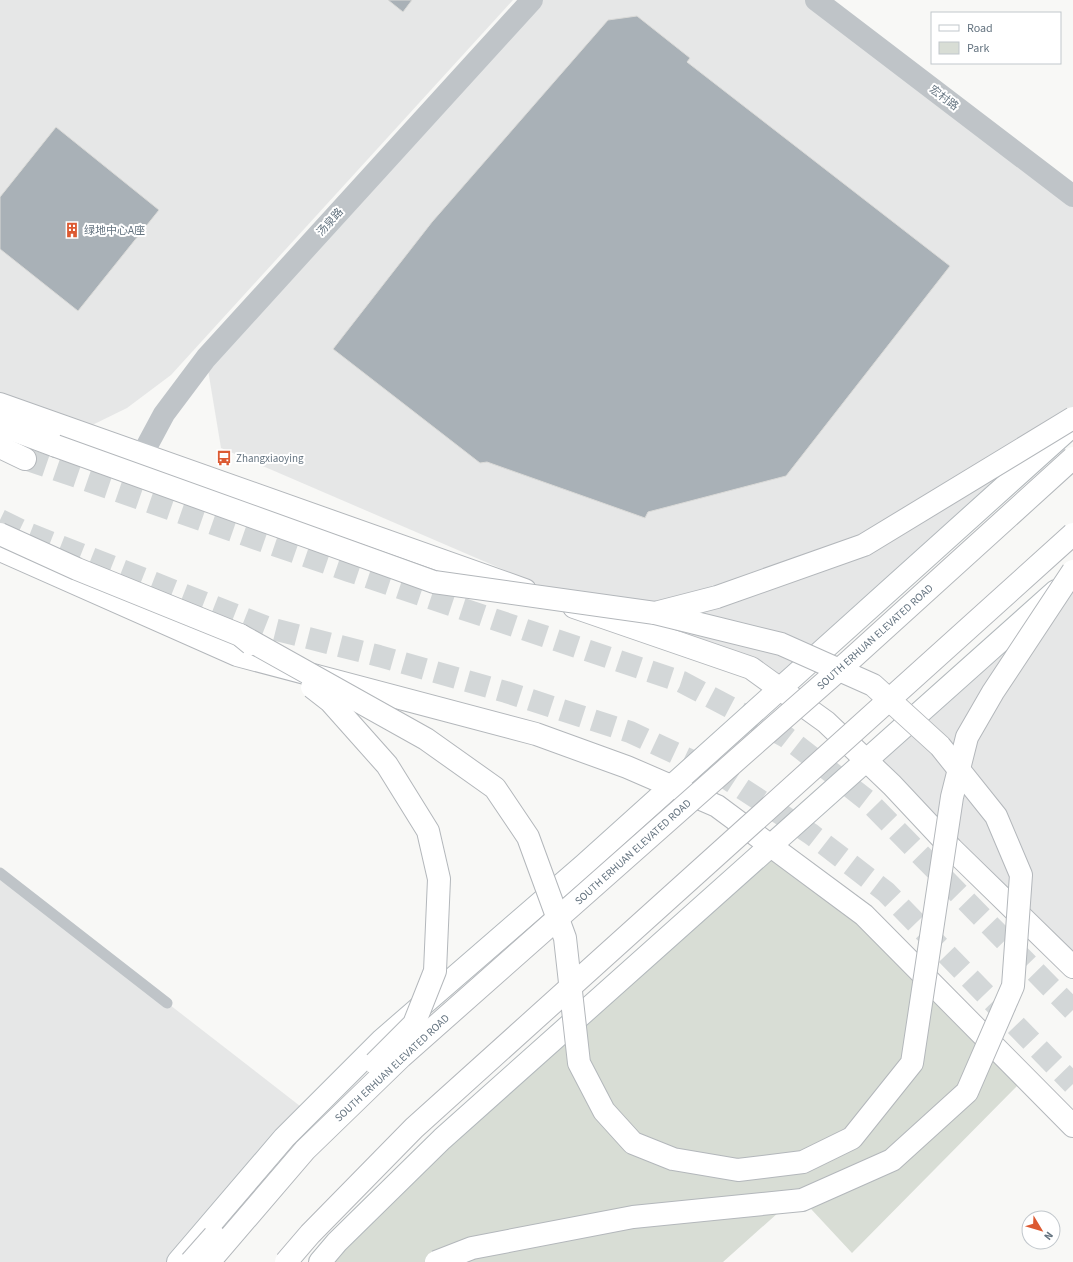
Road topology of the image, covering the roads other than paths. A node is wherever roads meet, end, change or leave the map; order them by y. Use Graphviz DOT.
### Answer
graph roads {
  1 [pos="532,0"];
  2 [pos="816,0"];
  3 [pos="1073,196"];
  4 [pos="0,410"];
  5 [pos="1073,418"];
  6 [pos="1073,425"];
  7 [pos="0,447"];
  8 [pos="142,455"];
  9 [pos="1073,458"];
  10 [pos="25,459"];
  11 [pos="0,534"];
  12 [pos="1073,534"];
  13 [pos="0,550"];
  14 [pos="1073,571"];
  15 [pos="1073,576"];
  16 [pos="655,613"];
  17 [pos="240,635"];
  18 [pos="780,689"];
  19 [pos="866,760"];
  20 [pos="671,787"];
  21 [pos="771,846"];
  22 [pos="0,873"];
  23 [pos="1073,967"];
  24 [pos="168,1004"];
  25 [pos="1073,1126"];
  26 [pos="178,1262"];
  27 [pos="191,1262"];
  28 [pos="209,1262"];
  29 [pos="286,1262"];
  30 [pos="320,1262"];
  31 [pos="436,1262"];
  1 -- 8 [label="street, 汤泉路"];
  2 -- 3 [label="street, 宏村路"];
  4 -- 8 [label="main road"];
  4 -- 16 [label="main road, bridge"];
  5 -- 16 [label="main road, bridge"];
  6 -- 18 [label="main road"];
  7 -- 10 [label="main road"];
  8 -- 18 [label="main road"];
  9 -- 28 [label="main road, SOUTH ERHUAN ELEVATED ROAD, bridge"];
  11 -- 17 [label="main road, bridge"];
  12 -- 29 [label="main road, bridge"];
  13 -- 20 [label="main road"];
  14 -- 17 [label="main road, bridge"];
  15 -- 19 [label="main road"];
  16 -- 31 [label="main road, bridge"];
  17 -- 27 [label="main road, bridge"];
  18 -- 19 [label="main road"];
  18 -- 20 [label="main road"];
  19 -- 21 [label="main road"];
  19 -- 23 [label="main road"];
  20 -- 21 [label="main road"];
  20 -- 26 [label="main road"];
  21 -- 25 [label="main road"];
  21 -- 30 [label="main road"];
  22 -- 24 [label="lane"];
}
